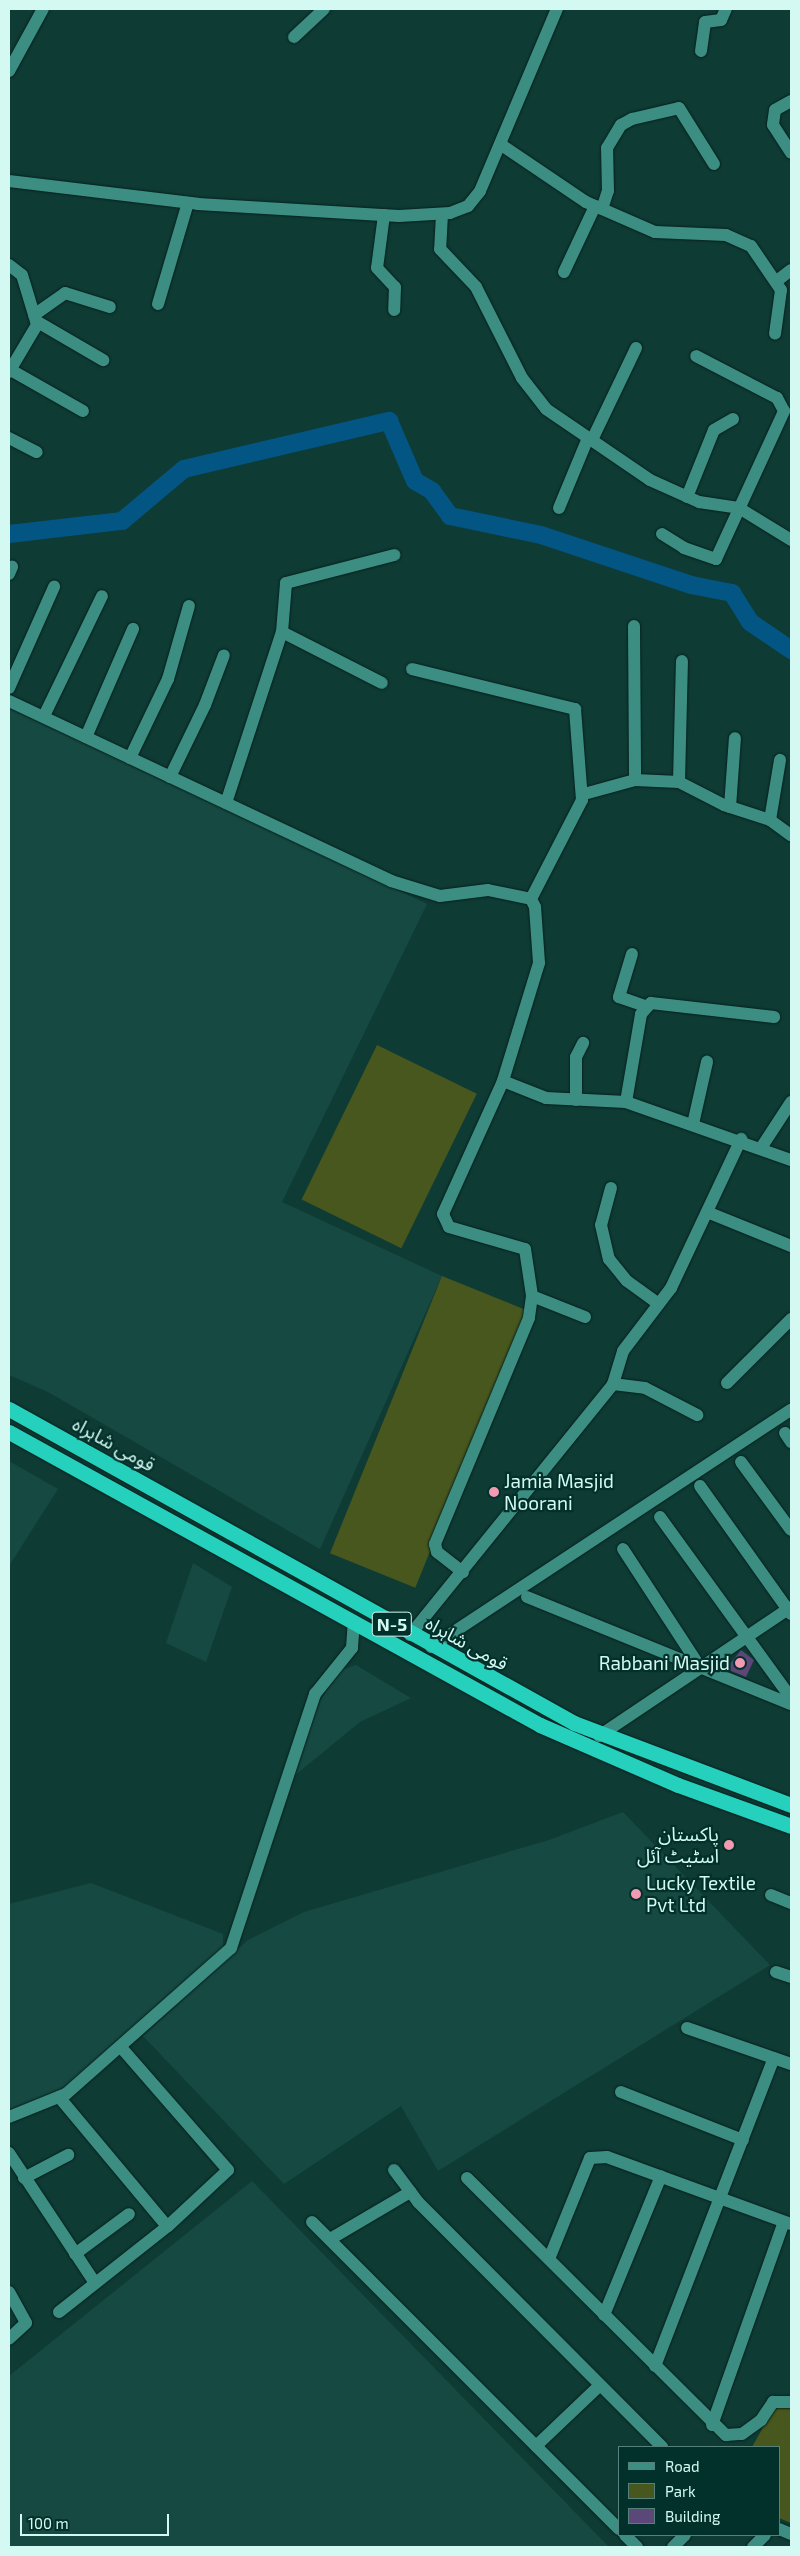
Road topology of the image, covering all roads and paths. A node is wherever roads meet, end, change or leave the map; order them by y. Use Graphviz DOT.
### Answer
graph roads {
  1 [pos="43,9"];
  2 [pos="324,9"];
  3 [pos="557,9"];
  4 [pos="726,9"];
  5 [pos="294,36"];
  6 [pos="701,51"];
  7 [pos="9,71"];
  8 [pos="791,102"];
  9 [pos="500,144"];
  10 [pos="791,153"];
  11 [pos="714,164"];
  12 [pos="9,181"];
  13 [pos="188,203"];
  14 [pos="599,207"];
  15 [pos="442,214"];
  16 [pos="384,215"];
  17 [pos="9,265"];
  18 [pos="791,270"];
  19 [pos="564,272"];
  20 [pos="778,280"];
  21 [pos="158,304"];
  22 [pos="110,307"];
  23 [pos="394,310"];
  24 [pos="36,319"];
  25 [pos="775,334"];
  26 [pos="636,348"];
  27 [pos="696,356"];
  28 [pos="103,360"];
  29 [pos="9,371"];
  30 [pos="82,411"];
  31 [pos="734,419"];
  32 [pos="9,438"];
  33 [pos="590,439"];
  34 [pos="37,452"];
  35 [pos="687,497"];
  36 [pos="560,508"];
  37 [pos="739,508"];
  38 [pos="662,534"];
  39 [pos="791,540"];
  40 [pos="394,555"];
  41 [pos="54,587"];
  42 [pos="102,596"];
  43 [pos="188,606"];
  44 [pos="634,626"];
  45 [pos="133,629"];
  46 [pos="282,632"];
  47 [pos="224,655"];
  48 [pos="682,661"];
  49 [pos="412,669"];
  50 [pos="382,682"];
  51 [pos="9,688"];
  52 [pos="9,701"];
  53 [pos="44,716"];
  54 [pos="86,737"];
  55 [pos="735,738"];
  56 [pos="130,758"];
  57 [pos="780,760"];
  58 [pos="170,777"];
  59 [pos="635,780"];
  60 [pos="679,782"];
  61 [pos="584,794"];
  62 [pos="226,803"];
  63 [pos="730,807"];
  64 [pos="770,820"];
  65 [pos="791,835"];
  66 [pos="531,900"];
  67 [pos="632,954"];
  68 [pos="645,1006"];
  69 [pos="774,1017"];
  70 [pos="583,1043"];
  71 [pos="707,1062"];
  72 [pos="503,1081"];
  73 [pos="576,1100"];
  74 [pos="626,1102"];
  75 [pos="791,1102"];
  76 [pos="693,1124"];
  77 [pos="741,1139"];
  78 [pos="761,1148"];
  79 [pos="791,1160"];
  80 [pos="611,1188"];
  81 [pos="707,1212"];
  82 [pos="791,1246"];
  83 [pos="532,1296"];
  84 [pos="659,1304"];
  85 [pos="585,1317"];
  86 [pos="791,1319"];
  87 [pos="727,1383"];
  88 [pos="613,1384"];
  89 [pos="9,1409"];
  90 [pos="791,1410"];
  91 [pos="697,1415"];
  92 [pos="9,1432"];
  93 [pos="741,1462"];
  94 [pos="700,1486"];
  95 [pos="660,1517"];
  96 [pos="791,1530"];
  97 [pos="623,1549"];
  98 [pos="462,1572"];
  99 [pos="527,1597"];
  100 [pos="790,1610"];
  101 [pos="354,1620"];
  102 [pos="410,1635"];
  103 [pos="747,1635"];
  104 [pos="431,1647"];
  105 [pos="700,1667"];
  106 [pos="791,1698"];
  107 [pos="791,1704"];
  108 [pos="599,1736"];
  109 [pos="791,1805"];
  110 [pos="791,1826"];
  111 [pos="771,1895"];
  112 [pos="791,1903"];
  113 [pos="776,1972"];
  114 [pos="791,1977"];
  115 [pos="686,2028"];
  116 [pos="120,2046"];
  117 [pos="774,2058"];
  118 [pos="791,2064"];
  119 [pos="621,2092"];
  120 [pos="59,2097"];
  121 [pos="9,2117"];
  122 [pos="743,2140"];
  123 [pos="9,2154"];
  124 [pos="68,2155"];
  125 [pos="394,2170"];
  126 [pos="661,2176"];
  127 [pos="24,2178"];
  128 [pos="467,2178"];
  129 [pos="410,2192"];
  130 [pos="721,2198"];
  131 [pos="129,2214"];
  132 [pos="312,2222"];
  133 [pos="788,2223"];
  134 [pos="166,2224"];
  135 [pos="332,2238"];
  136 [pos="75,2254"];
  137 [pos="549,2259"];
  138 [pos="95,2283"];
  139 [pos="9,2292"];
  140 [pos="59,2312"];
  141 [pos="604,2315"];
  142 [pos="9,2339"];
  143 [pos="655,2366"];
  144 [pos="600,2385"];
  145 [pos="791,2402"];
  146 [pos="712,2425"];
  147 [pos="536,2446"];
  148 [pos="661,2446"];
  149 [pos="618,2528"];
  150 [pos="626,2536"];
  151 [pos="684,2536"];
  152 [pos="764,2536"];
  153 [pos="637,2547"];
  154 [pos="673,2547"];
  155 [pos="753,2547"];
  1 -- 7 [label="street"];
  2 -- 5 [label="street"];
  3 -- 9 [label="street"];
  4 -- 6 [label="street"];
  8 -- 10 [label="street"];
  9 -- 14 [label="street"];
  9 -- 15 [label="street"];
  11 -- 14 [label="street"];
  12 -- 13 [label="street"];
  13 -- 16 [label="street"];
  13 -- 21 [label="street"];
  14 -- 19 [label="street"];
  14 -- 20 [label="street"];
  15 -- 16 [label="street"];
  15 -- 33 [label="street"];
  16 -- 23 [label="street"];
  17 -- 24 [label="street"];
  18 -- 20 [label="street"];
  20 -- 25 [label="street"];
  22 -- 24 [label="street"];
  24 -- 28 [label="street"];
  24 -- 29 [label="street"];
  26 -- 33 [label="street"];
  27 -- 37 [label="street"];
  29 -- 30 [label="street"];
  31 -- 35 [label="street"];
  32 -- 34 [label="street"];
  33 -- 35 [label="street"];
  33 -- 36 [label="street"];
  35 -- 37 [label="street"];
  37 -- 38 [label="street"];
  37 -- 39 [label="street"];
  40 -- 46 [label="street"];
  41 -- 51 [label="street"];
  42 -- 53 [label="street"];
  43 -- 56 [label="street"];
  44 -- 59 [label="street"];
  45 -- 54 [label="street"];
  46 -- 50 [label="street"];
  46 -- 62 [label="street"];
  47 -- 58 [label="street"];
  48 -- 60 [label="street"];
  49 -- 61 [label="street"];
  52 -- 53 [label="street"];
  53 -- 54 [label="street"];
  54 -- 56 [label="street"];
  55 -- 63 [label="street"];
  56 -- 58 [label="street"];
  57 -- 64 [label="street"];
  58 -- 62 [label="street"];
  59 -- 60 [label="street"];
  59 -- 61 [label="street"];
  60 -- 63 [label="street"];
  61 -- 66 [label="street"];
  62 -- 66 [label="street"];
  63 -- 64 [label="street"];
  64 -- 65 [label="street"];
  66 -- 72 [label="street"];
  67 -- 68 [label="street"];
  68 -- 69 [label="street"];
  68 -- 74 [label="street"];
  70 -- 73 [label="street"];
  71 -- 76 [label="street"];
  72 -- 73 [label="street"];
  72 -- 83 [label="street"];
  73 -- 74 [label="street"];
  74 -- 76 [label="street"];
  75 -- 78 [label="street"];
  76 -- 77 [label="street"];
  77 -- 78 [label="street"];
  77 -- 81 [label="street"];
  78 -- 79 [label="street"];
  80 -- 84 [label="street"];
  81 -- 82 [label="street"];
  81 -- 84 [label="street"];
  83 -- 85 [label="street"];
  83 -- 98 [label="street"];
  84 -- 88 [label="street"];
  86 -- 87 [label="street"];
  88 -- 91 [label="street"];
  88 -- 98 [label="street"];
  89 -- 102 [label="highway, قومی شاہراہ / N-5"];
  90 -- 104 [label="street"];
  92 -- 101 [label="highway, قومی شاہراہ / N-5"];
  93 -- 96 [label="street"];
  94 -- 100 [label="street"];
  95 -- 103 [label="street"];
  97 -- 105 [label="street"];
  98 -- 102 [label="street"];
  99 -- 105 [label="street"];
  100 -- 103 [label="street"];
  101 -- 110 [label="highway, قومی شاہراہ / N-5"];
  101 -- 116 [label="street"];
  102 -- 104 [label="highway, قومی شاہراہ / N-5"];
  103 -- 105 [label="street"];
  103 -- 106 [label="street"];
  104 -- 108 [label="highway, قومی شاہراہ / N-5"];
  105 -- 107 [label="street"];
  105 -- 108 [label="street"];
  108 -- 109 [label="highway, قومی شاہراہ / N-5"];
  111 -- 112 [label="street"];
  113 -- 114 [label="street"];
  115 -- 117 [label="street"];
  116 -- 120 [label="street"];
  116 -- 138 [label="street"];
  117 -- 118 [label="street"];
  117 -- 122 [label="street"];
  119 -- 122 [label="street"];
  120 -- 121 [label="street"];
  120 -- 134 [label="street"];
  122 -- 130 [label="street"];
  123 -- 127 [label="street"];
  124 -- 127 [label="street"];
  125 -- 129 [label="street"];
  126 -- 130 [label="street"];
  126 -- 137 [label="street"];
  126 -- 141 [label="street"];
  127 -- 136 [label="street"];
  128 -- 137 [label="street"];
  129 -- 135 [label="street"];
  129 -- 144 [label="street"];
  130 -- 133 [label="street"];
  130 -- 143 [label="street"];
  131 -- 136 [label="street"];
  132 -- 135 [label="street"];
  133 -- 146 [label="street"];
  135 -- 147 [label="street"];
  136 -- 138 [label="street"];
  137 -- 141 [label="street"];
  138 -- 140 [label="street"];
  139 -- 142 [label="street"];
  141 -- 143 [label="street"];
  143 -- 146 [label="street"];
  144 -- 147 [label="street"];
  144 -- 148 [label="street"];
  145 -- 146 [label="street"];
  147 -- 149 [label="street"];
  150 -- 153 [label="street"];
  151 -- 154 [label="street"];
  152 -- 155 [label="street"];
}
